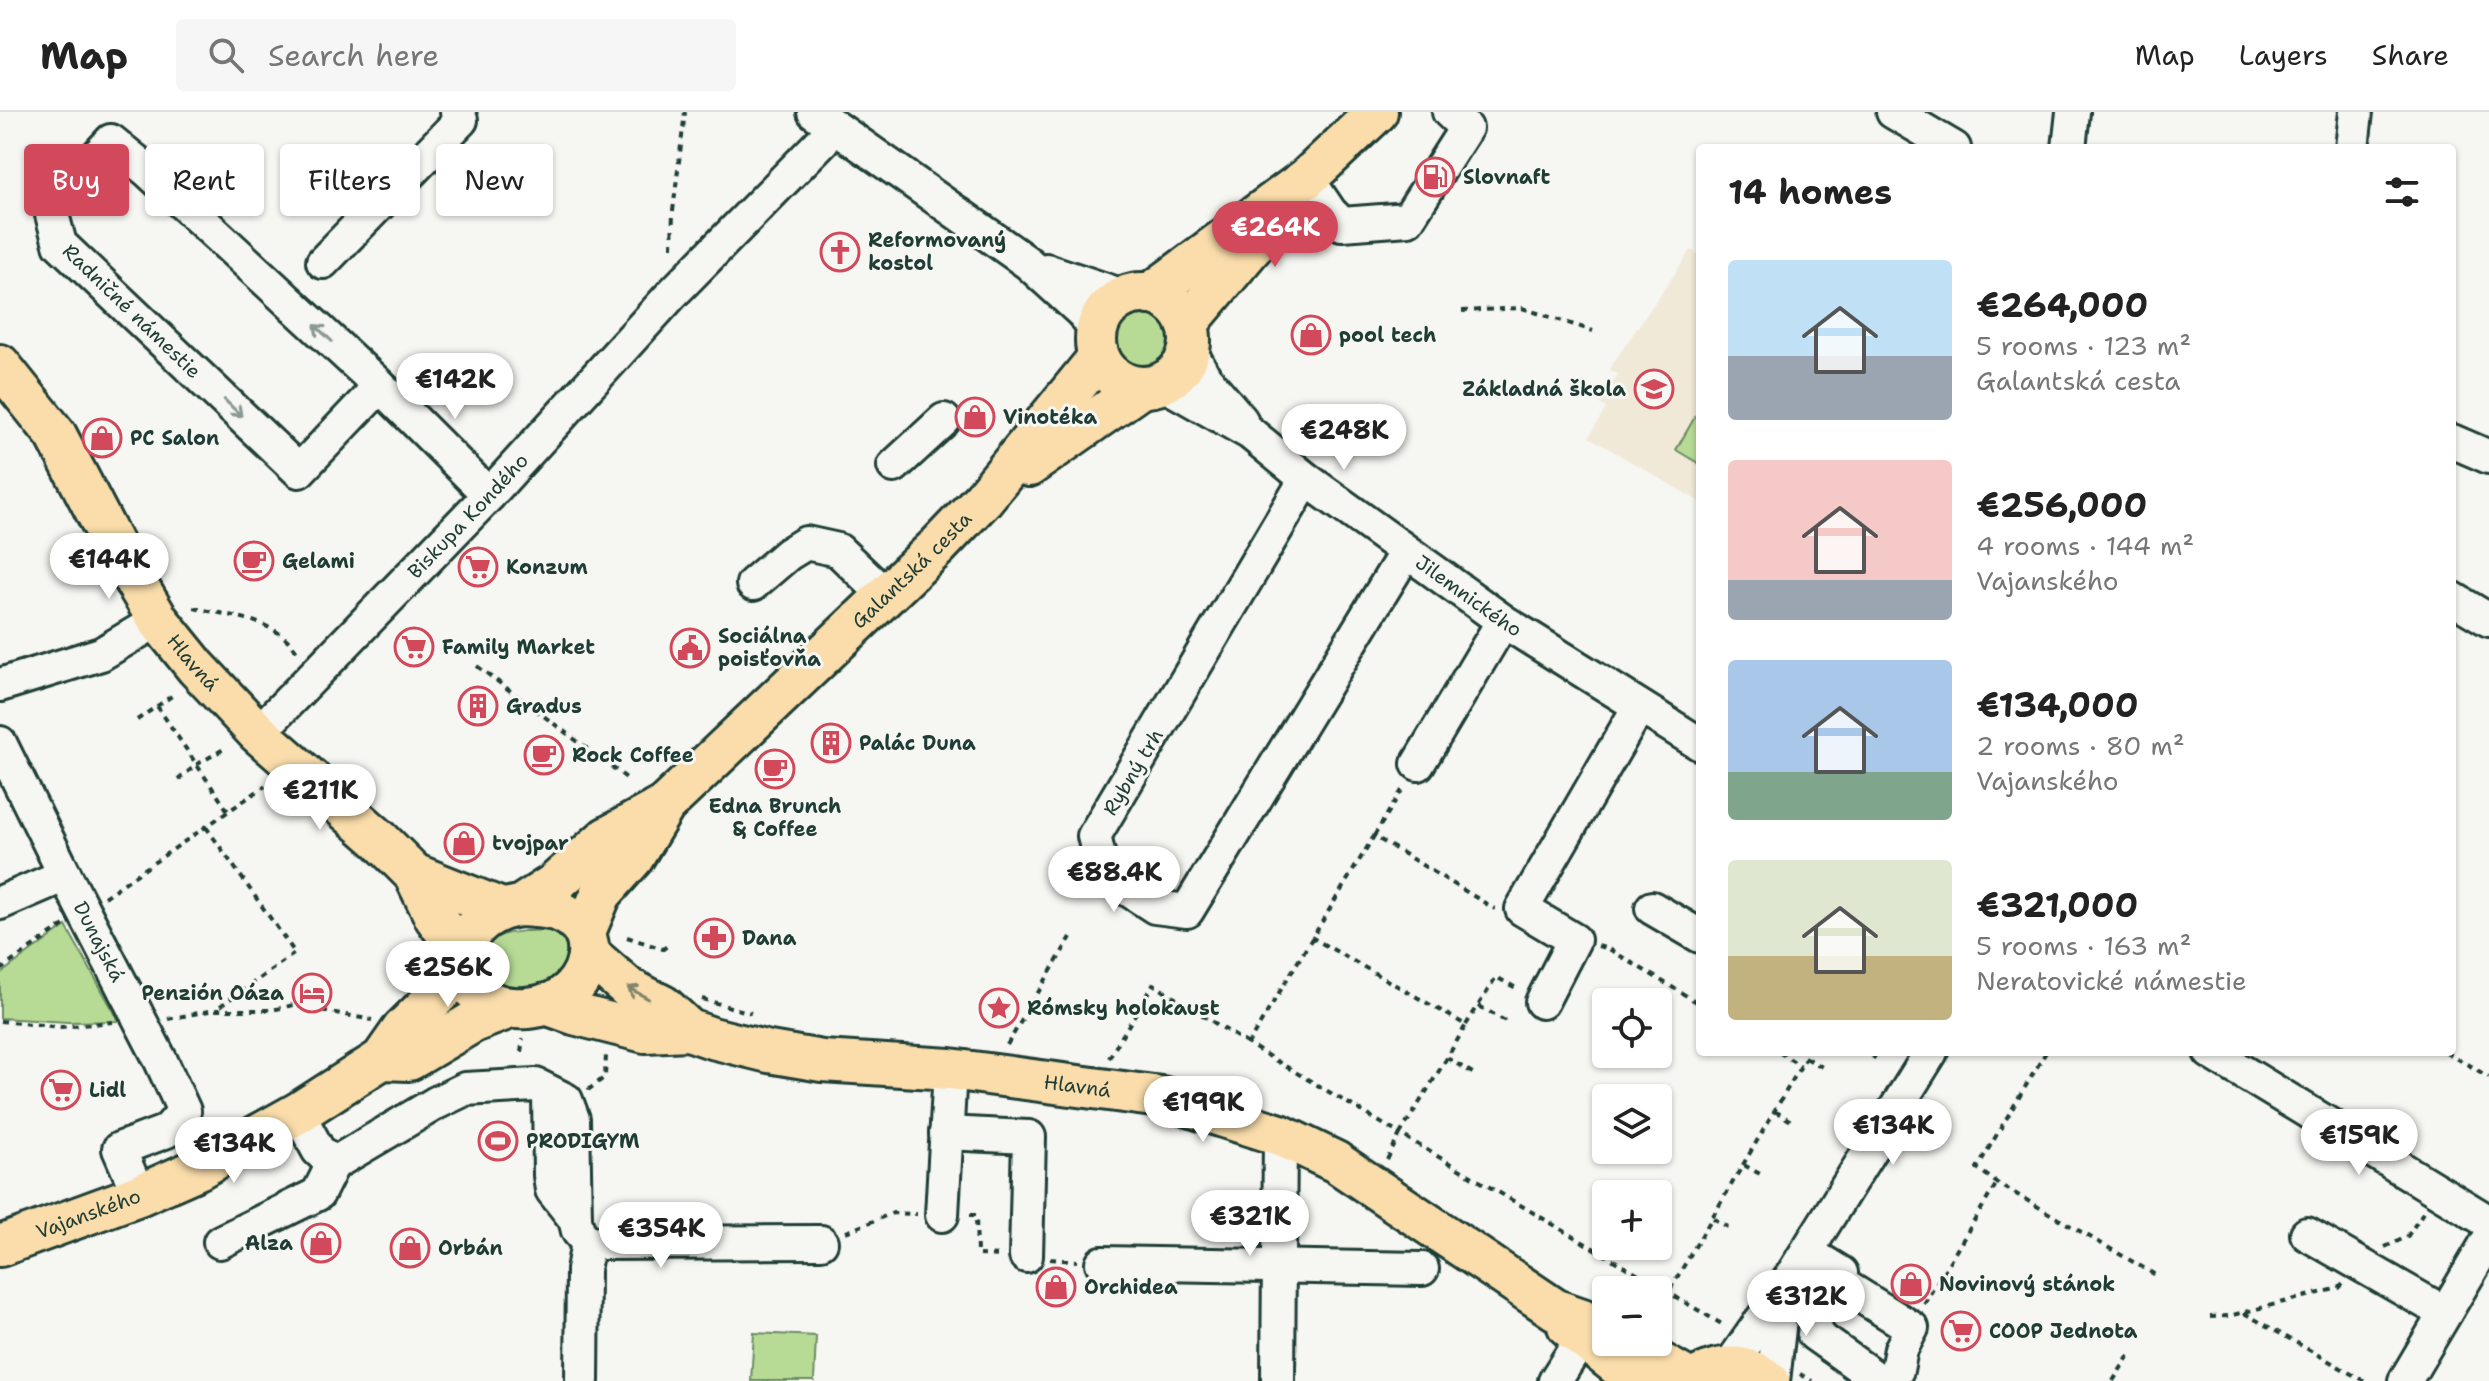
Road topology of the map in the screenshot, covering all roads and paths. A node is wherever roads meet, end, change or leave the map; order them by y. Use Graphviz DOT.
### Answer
graph roads {
  1 [pos="457,112"];
  2 [pos="685,112"];
  3 [pos="1377,112"];
  4 [pos="1449,112"];
  5 [pos="1893,112"];
  6 [pos="2073,112"];
  7 [pos="2356,112"];
  8 [pos="825,120"];
  9 [pos="1941,144"];
  10 [pos="2069,144"];
  11 [pos="2352,144"];
  12 [pos="1307,178"];
  13 [pos="672,247"];
  14 [pos="323,262"];
  15 [pos="1028,263"];
  16 [pos="1138,296"];
  17 [pos="1462,311"];
  18 [pos="1593,331"];
  19 [pos="1188,336"];
  20 [pos="1098,344"];
  21 [pos="0,365"];
  22 [pos="1152,385"];
  23 [pos="380,386"];
  24 [pos="944,420"];
  25 [pos="1250,433"];
  26 [pos="2456,443"];
  27 [pos="2489,457"];
  28 [pos="894,466"];
  29 [pos="1306,479"];
  30 [pos="489,495"];
  31 [pos="983,499"];
  32 [pos="1406,552"];
  33 [pos="753,584"];
  34 [pos="885,595"];
  35 [pos="2456,600"];
  36 [pos="176,614"];
  37 [pos="2489,620"];
  38 [pos="1503,621"];
  39 [pos="307,663"];
  40 [pos="477,666"];
  41 [pos="0,685"];
  42 [pos="176,693"];
  43 [pos="157,706"];
  44 [pos="1639,707"];
  45 [pos="137,720"];
  46 [pos="242,740"];
  47 [pos="1696,742"];
  48 [pos="0,743"];
  49 [pos="1418,764"];
  50 [pos="196,765"];
  51 [pos="178,780"];
  52 [pos="629,780"];
  53 [pos="265,786"];
  54 [pos="665,805"];
  55 [pos="228,811"];
  56 [pos="206,827"];
  57 [pos="1374,836"];
  58 [pos="414,874"];
  59 [pos="65,875"];
  60 [pos="0,903"];
  61 [pos="511,908"];
  62 [pos="1652,908"];
  63 [pos="1522,909"];
  64 [pos="84,911"];
  65 [pos="1696,934"];
  66 [pos="627,937"];
  67 [pos="1071,937"];
  68 [pos="1311,937"];
  69 [pos="1574,940"];
  70 [pos="587,943"];
  71 [pos="670,944"];
  72 [pos="462,962"];
  73 [pos="0,970"];
  74 [pos="1542,1002"];
  75 [pos="1696,1002"];
  76 [pos="1479,1006"];
  77 [pos="214,1010"];
  78 [pos="0,1021"];
  79 [pos="1507,1022"];
  80 [pos="141,1025"];
  81 [pos="1466,1025"];
  82 [pos="525,1026"];
  83 [pos="689,1030"];
  84 [pos="379,1040"];
  85 [pos="1248,1044"];
  86 [pos="606,1045"];
  87 [pos="1006,1047"];
  88 [pos="521,1052"];
  89 [pos="1785,1056"];
  90 [pos="2044,1056"];
  91 [pos="2216,1056"];
  92 [pos="2453,1056"];
  93 [pos="1907,1057"];
  94 [pos="1447,1058"];
  95 [pos="1806,1058"];
  96 [pos="1801,1066"];
  97 [pos="1104,1067"];
  98 [pos="1824,1068"];
  99 [pos="950,1069"];
  100 [pos="1476,1075"];
  101 [pos="2489,1077"];
  102 [pos="558,1096"];
  103 [pos="1775,1111"];
  104 [pos="298,1113"];
  105 [pos="1791,1121"];
  106 [pos="946,1133"];
  107 [pos="1400,1134"];
  108 [pos="1280,1135"];
  109 [pos="333,1164"];
  110 [pos="1384,1165"];
  111 [pos="1744,1165"];
  112 [pos="1760,1174"];
  113 [pos="1997,1183"];
  114 [pos="139,1195"];
  115 [pos="2425,1209"];
  116 [pos="942,1215"];
  117 [pos="1713,1218"];
  118 [pos="2489,1222"];
  119 [pos="1728,1227"];
  120 [pos="581,1231"];
  121 [pos="2307,1234"];
  122 [pos="2489,1239"];
  123 [pos="220,1242"];
  124 [pos="821,1242"];
  125 [pos="0,1246"];
  126 [pos="2384,1247"];
  127 [pos="1807,1252"];
  128 [pos="1026,1256"];
  129 [pos="1102,1263"];
  130 [pos="1278,1266"];
  131 [pos="1422,1269"];
  132 [pos="1638,1276"];
  133 [pos="2159,1277"];
  134 [pos="1835,1280"];
  135 [pos="1672,1287"];
  136 [pos="1784,1288"];
  137 [pos="2339,1288"];
  138 [pos="1672,1296"];
  139 [pos="1922,1306"];
  140 [pos="2244,1313"];
  141 [pos="2445,1313"];
  142 [pos="2210,1317"];
  143 [pos="1726,1326"];
  144 [pos="1581,1327"];
  145 [pos="2131,1352"];
  146 [pos="1657,1356"];
  147 [pos="1705,1376"];
  148 [pos="1894,1378"];
  149 [pos="582,1381"];
  150 [pos="1278,1381"];
  151 [pos="1555,1381"];
  152 [pos="1637,1381"];
  153 [pos="1771,1381"];
  154 [pos="2113,1381"];
  155 [pos="2364,1381"];
  156 [pos="2405,1381"];
  1 -- 14 [label="street"];
  2 -- 13 [label="path"];
  3 -- 12 [label="main road"];
  4 -- 12 [label="street"];
  5 -- 9 [label="street"];
  6 -- 10 [label="street"];
  7 -- 11 [label="street"];
  8 -- 15 [label="street"];
  8 -- 30 [label="street, Biskupa Kondého"];
  12 -- 16 [label="main road"];
  12 -- 19 [label="main road"];
  15 -- 16 [label="street"];
  15 -- 20 [label="street"];
  16 -- 19 [label="main road"];
  16 -- 20 [label="main road"];
  17 -- 18 [label="path"];
  19 -- 22 [label="main road"];
  19 -- 25 [label="street, Jilemnického"];
  20 -- 22 [label="main road"];
  20 -- 31 [label="main road, Galantská cesta"];
  21 -- 36 [label="main road, Hlavná"];
  22 -- 25 [label="street, Jilemnického"];
  22 -- 31 [label="main road, Galantská cesta"];
  23 -- 23 [label="street, Radničné námestie, one-way"];
  23 -- 30 [label="street, Radničné námestie"];
  24 -- 28 [label="street"];
  25 -- 29 [label="street, Jilemnického"];
  26 -- 27 [label="street"];
  29 -- 32 [label="street, Jilemnického"];
  29 -- 32 [label="street, Rybný trh"];
  30 -- 46 [label="street, Biskupa Kondého"];
  31 -- 34 [label="main road, Galantská cesta"];
  32 -- 38 [label="street, Jilemnického"];
  33 -- 34 [label="street"];
  34 -- 54 [label="main road, Galantská cesta"];
  35 -- 37 [label="street"];
  36 -- 39 [label="path"];
  36 -- 41 [label="street"];
  36 -- 46 [label="main road, Hlavná"];
  38 -- 44 [label="street, Jilemnického"];
  38 -- 49 [label="street"];
  40 -- 52 [label="path"];
  42 -- 43 [label="path"];
  43 -- 45 [label="path"];
  43 -- 50 [label="path"];
  44 -- 47 [label="street, Jilemnického"];
  44 -- 63 [label="street"];
  46 -- 50 [label="path"];
  46 -- 58 [label="main road, Hlavná"];
  48 -- 59 [label="street, Dunajská"];
  49 -- 57 [label="path"];
  50 -- 51 [label="path"];
  50 -- 55 [label="path"];
  53 -- 55 [label="path"];
  54 -- 61 [label="main road"];
  54 -- 70 [label="main road"];
  55 -- 56 [label="path"];
  56 -- 64 [label="path"];
  56 -- 77 [label="path"];
  57 -- 63 [label="path"];
  57 -- 68 [label="path"];
  58 -- 61 [label="main road"];
  58 -- 72 [label="main road"];
  59 -- 60 [label="street"];
  59 -- 64 [label="street, Dunajská"];
  61 -- 70 [label="main road"];
  61 -- 72 [label="main road"];
  62 -- 65 [label="street"];
  63 -- 69 [label="street"];
  64 -- 73 [label="path"];
  64 -- 80 [label="street, Dunajská"];
  66 -- 71 [label="path"];
  67 -- 87 [label="path"];
  68 -- 81 [label="path"];
  68 -- 85 [label="path"];
  69 -- 74 [label="street"];
  69 -- 75 [label="path"];
  70 -- 82 [label="main road"];
  83 -- 70 [label="main road, one-way"];
  72 -- 82 [label="main road"];
  72 -- 84 [label="main road"];
  74 -- 76 [label="path"];
  76 -- 79 [label="path"];
  76 -- 81 [label="path"];
  77 -- 80 [label="path"];
  77 -- 84 [label="path"];
  78 -- 80 [label="path"];
  80 -- 114 [label="street, Dunajská"];
  81 -- 94 [label="path"];
  82 -- 83 [label="main road"];
  82 -- 84 [label="main road"];
  82 -- 88 [label="path"];
  83 -- 99 [label="main road, Hlavná"];
  84 -- 104 [label="main road, Vajanského"];
  85 -- 97 [label="path"];
  85 -- 107 [label="path"];
  86 -- 102 [label="path"];
  89 -- 96 [label="path"];
  90 -- 113 [label="path"];
  91 -- 118 [label="street"];
  92 -- 101 [label="path"];
  93 -- 127 [label="street"];
  94 -- 100 [label="path"];
  94 -- 107 [label="path"];
  95 -- 96 [label="path"];
  95 -- 98 [label="path"];
  96 -- 103 [label="path"];
  99 -- 106 [label="street"];
  99 -- 108 [label="main road, Hlavná"];
  102 -- 109 [label="street"];
  102 -- 120 [label="street"];
  103 -- 105 [label="path"];
  103 -- 111 [label="path"];
  104 -- 109 [label="street"];
  104 -- 114 [label="main road, Vajanského"];
  106 -- 116 [label="street"];
  106 -- 128 [label="street"];
  107 -- 110 [label="path"];
  107 -- 132 [label="path"];
  108 -- 130 [label="street"];
  108 -- 144 [label="main road, Hlavná"];
  109 -- 123 [label="street"];
  111 -- 112 [label="path"];
  111 -- 117 [label="path"];
  113 -- 133 [label="path"];
  113 -- 139 [label="path"];
  114 -- 125 [label="main road, Vajanského"];
  115 -- 126 [label="path"];
  116 -- 124 [label="path"];
  116 -- 128 [label="path"];
  117 -- 119 [label="path"];
  117 -- 135 [label="path"];
  120 -- 124 [label="street"];
  120 -- 149 [label="street"];
  121 -- 141 [label="street"];
  122 -- 141 [label="street"];
  127 -- 134 [label="street"];
  127 -- 136 [label="street"];
  128 -- 129 [label="path"];
  129 -- 130 [label="street"];
  130 -- 131 [label="street"];
  130 -- 150 [label="street"];
  134 -- 148 [label="street"];
  134 -- 148 [label="street"];
  136 -- 147 [label="street"];
  136 -- 153 [label="street"];
  137 -- 140 [label="path"];
  138 -- 143 [label="path"];
  140 -- 142 [label="path"];
  140 -- 155 [label="path"];
  141 -- 156 [label="street"];
  144 -- 151 [label="street"];
  144 -- 152 [label="main road, Hlavná"];
  145 -- 154 [label="path"];
  146 -- 147 [label="main road"];
  147 -- 153 [label="main road"];
}
